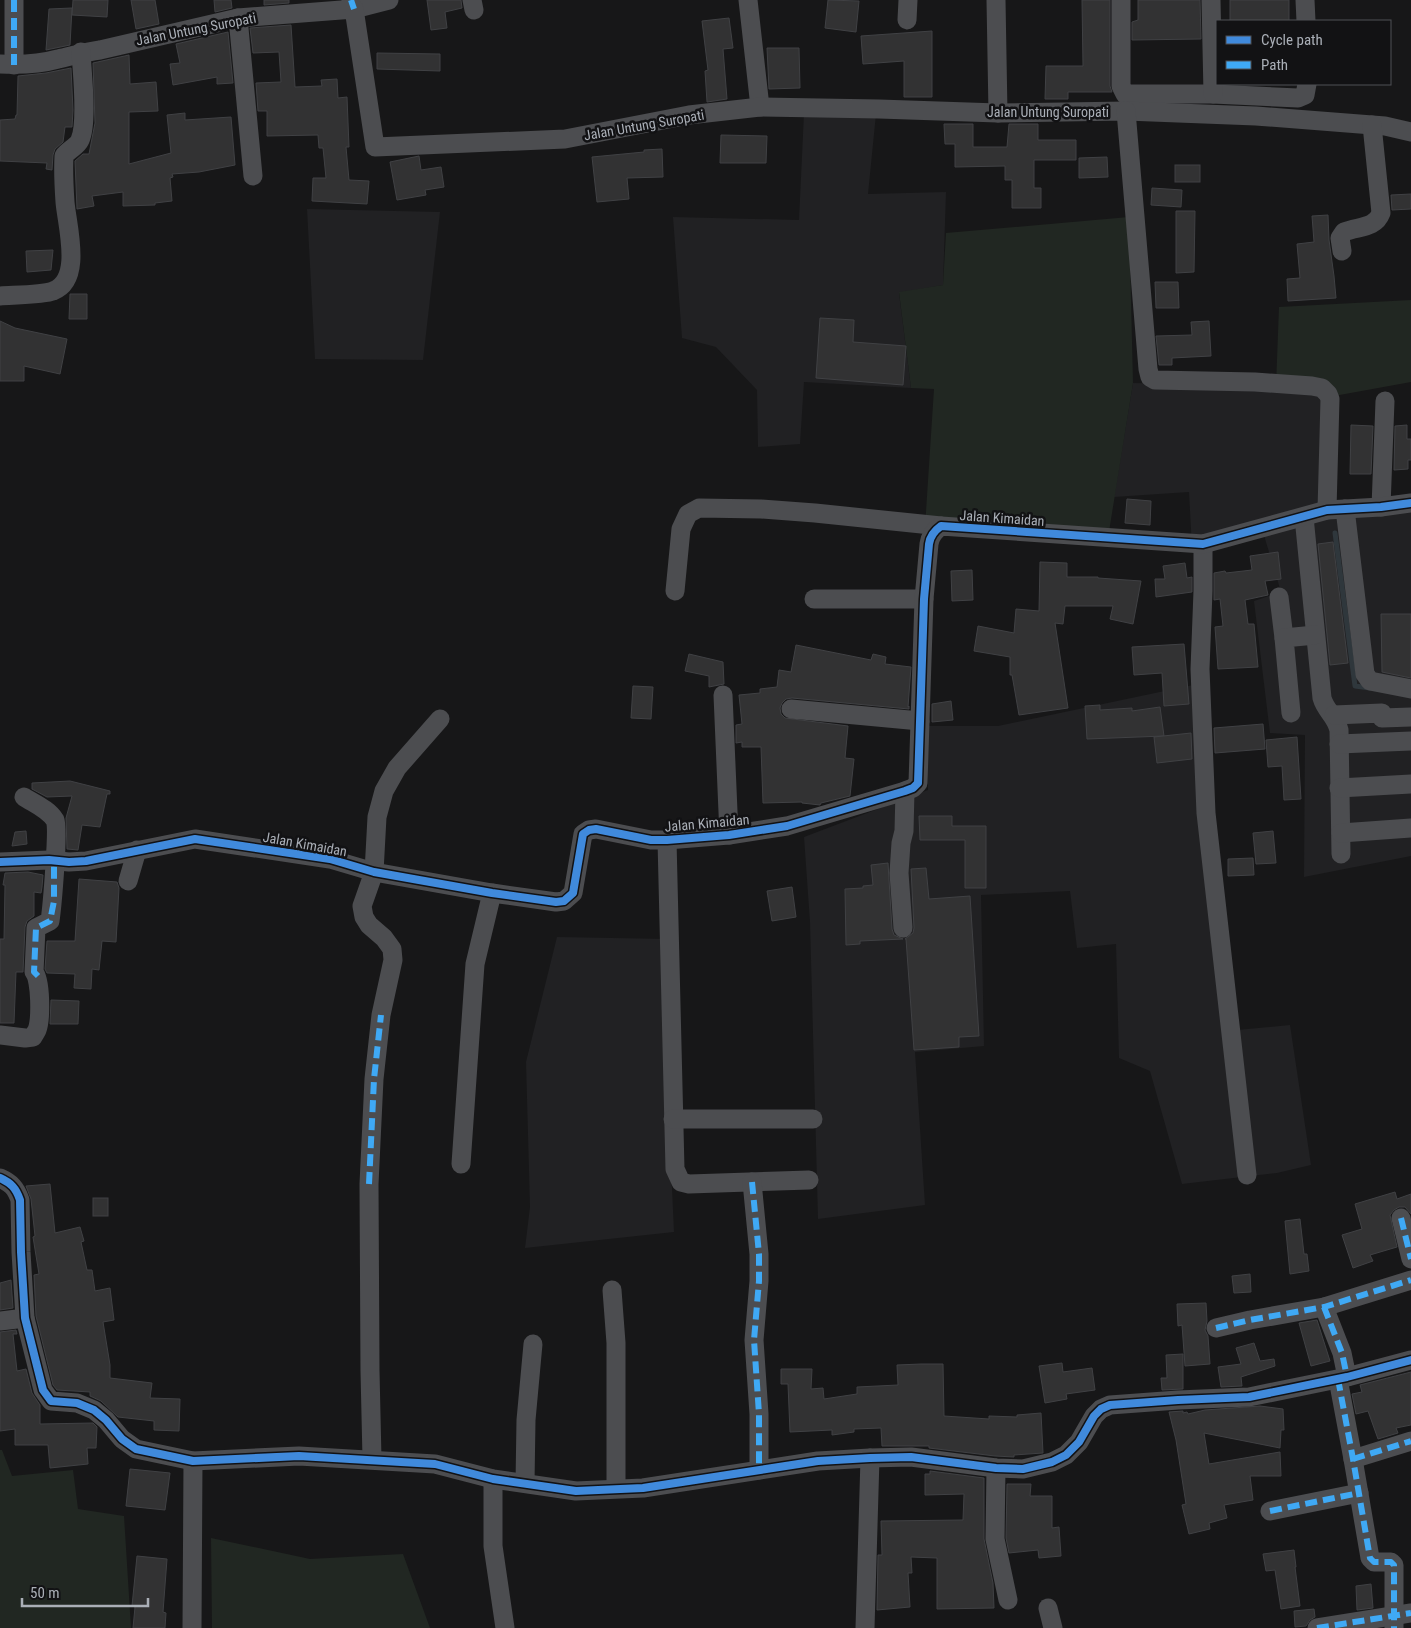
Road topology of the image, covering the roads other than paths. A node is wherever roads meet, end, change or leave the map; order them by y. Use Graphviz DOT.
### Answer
graph roads {
  1 [pos="14,0"];
  2 [pos="389,0"];
  3 [pos="748,0"];
  4 [pos="908,0"];
  5 [pos="996,0"];
  6 [pos="1121,0"];
  7 [pos="1211,0"];
  8 [pos="1305,0"];
  9 [pos="352,4"];
  10 [pos="238,18"];
  11 [pos="907,20"];
  12 [pos="1306,20"];
  13 [pos="81,52"];
  14 [pos="7,65"];
  15 [pos="1307,85"];
  16 [pos="1213,94"];
  17 [pos="760,107"];
  18 [pos="1126,111"];
  19 [pos="998,113"];
  20 [pos="1372,125"];
  21 [pos="1411,132"];
  22 [pos="253,176"];
  23 [pos="1342,251"];
  24 [pos="0,296"];
  25 [pos="1385,401"];
  26 [pos="1411,503"];
  27 [pos="1382,507"];
  28 [pos="1336,509"];
  29 [pos="1304,517"];
  30 [pos="941,526"];
  31 [pos="1203,544"];
  32 [pos="675,591"];
  33 [pos="1279,597"];
  34 [pos="814,599"];
  35 [pos="924,599"];
  36 [pos="1315,635"];
  37 [pos="1284,638"];
  38 [pos="1411,689"];
  39 [pos="723,695"];
  40 [pos="791,709"];
  41 [pos="1291,713"];
  42 [pos="1334,715"];
  43 [pos="1411,717"];
  44 [pos="440,719"];
  45 [pos="920,721"];
  46 [pos="1411,741"];
  47 [pos="1338,744"];
  48 [pos="1411,784"];
  49 [pos="1339,788"];
  50 [pos="905,791"];
  51 [pos="24,797"];
  52 [pos="1411,828"];
  53 [pos="1341,833"];
  54 [pos="729,835"];
  55 [pos="667,840"];
  56 [pos="137,850"];
  57 [pos="1341,854"];
  58 [pos="54,861"];
  59 [pos="0,862"];
  60 [pos="374,872"];
  61 [pos="128,881"];
  62 [pos="492,893"];
  63 [pos="903,928"];
  64 [pos="0,1036"];
  65 [pos="673,1119"];
  66 [pos="812,1119"];
  67 [pos="461,1164"];
  68 [pos="1247,1175"];
  69 [pos="0,1178"];
  70 [pos="809,1180"];
  71 [pos="752,1182"];
  72 [pos="1401,1218"];
  73 [pos="1411,1260"];
  74 [pos="1411,1280"];
  75 [pos="612,1290"];
  76 [pos="1324,1307"];
  77 [pos="25,1318"];
  78 [pos="0,1321"];
  79 [pos="1216,1328"];
  80 [pos="533,1344"];
  81 [pos="1411,1360"];
  82 [pos="1342,1378"];
  83 [pos="1411,1441"];
  84 [pos="870,1458"];
  85 [pos="372,1459"];
  86 [pos="1354,1459"];
  87 [pos="193,1460"];
  88 [pos="996,1468"];
  89 [pos="759,1470"];
  90 [pos="493,1479"];
  91 [pos="525,1483"];
  92 [pos="616,1488"];
  93 [pos="1359,1493"];
  94 [pos="1270,1511"];
  95 [pos="1008,1600"];
  96 [pos="1048,1608"];
  97 [pos="1400,1619"];
  98 [pos="192,1628"];
  99 [pos="505,1628"];
  100 [pos="865,1628"];
  101 [pos="1053,1628"];
  102 [pos="1317,1628"];
  1 -- 14 [label="street"];
  2 -- 9 [label="street"];
  3 -- 17 [label="street"];
  4 -- 11 [label="street"];
  5 -- 19 [label="street"];
  6 -- 16 [label="street"];
  7 -- 16 [label="street"];
  8 -- 12 [label="street"];
  9 -- 10 [label="street, Jalan Untung Suropati"];
  9 -- 17 [label="street, Jalan Untung Suropati"];
  10 -- 13 [label="street, Jalan Untung Suropati"];
  10 -- 22 [label="street"];
  13 -- 14 [label="street, Jalan Untung Suropati"];
  13 -- 24 [label="street"];
  15 -- 16 [label="street"];
  17 -- 19 [label="street, Jalan Untung Suropati"];
  18 -- 19 [label="street, Jalan Untung Suropati"];
  18 -- 20 [label="street, Jalan Untung Suropati"];
  18 -- 28 [label="street"];
  20 -- 21 [label="street, Jalan Untung Suropati"];
  20 -- 23 [label="street"];
  25 -- 27 [label="street"];
  26 -- 27 [label="street, Jalan Kimaidan"];
  27 -- 28 [label="street, Jalan Kimaidan"];
  28 -- 29 [label="street, Jalan Kimaidan"];
  28 -- 38 [label="street"];
  29 -- 31 [label="street, Jalan Kimaidan"];
  29 -- 36 [label="street"];
  30 -- 31 [label="street, Jalan Kimaidan"];
  30 -- 32 [label="street"];
  30 -- 35 [label="street, Jalan Kimaidan"];
  31 -- 68 [label="street"];
  33 -- 37 [label="street"];
  34 -- 35 [label="street"];
  35 -- 45 [label="street, Jalan Kimaidan"];
  36 -- 37 [label="street"];
  36 -- 42 [label="street"];
  37 -- 41 [label="street"];
  39 -- 54 [label="street"];
  40 -- 45 [label="street"];
  42 -- 43 [label="street"];
  42 -- 47 [label="street"];
  44 -- 60 [label="street"];
  45 -- 50 [label="street, Jalan Kimaidan"];
  46 -- 47 [label="street"];
  47 -- 49 [label="street"];
  48 -- 49 [label="street"];
  49 -- 53 [label="street"];
  50 -- 54 [label="street, Jalan Kimaidan"];
  50 -- 63 [label="street"];
  51 -- 58 [label="street"];
  52 -- 53 [label="street"];
  53 -- 57 [label="street"];
  54 -- 55 [label="street, Jalan Kimaidan"];
  55 -- 62 [label="street, Jalan Kimaidan"];
  55 -- 65 [label="street"];
  56 -- 58 [label="street, Jalan Kimaidan"];
  56 -- 60 [label="street, Jalan Kimaidan"];
  56 -- 61 [label="street"];
  58 -- 59 [label="street, Jalan Kimaidan"];
  58 -- 64 [label="street"];
  60 -- 62 [label="street, Jalan Kimaidan"];
  60 -- 85 [label="street"];
  62 -- 67 [label="street"];
  65 -- 66 [label="street"];
  65 -- 71 [label="street"];
  69 -- 77 [label="street"];
  70 -- 71 [label="street"];
  71 -- 89 [label="street"];
  72 -- 73 [label="street"];
  74 -- 76 [label="street"];
  75 -- 92 [label="street"];
  76 -- 79 [label="street"];
  76 -- 82 [label="street"];
  77 -- 78 [label="street"];
  77 -- 87 [label="street"];
  80 -- 91 [label="street"];
  81 -- 82 [label="street"];
  82 -- 86 [label="street"];
  82 -- 88 [label="street"];
  83 -- 86 [label="street"];
  84 -- 88 [label="street"];
  84 -- 89 [label="street"];
  84 -- 100 [label="street"];
  85 -- 87 [label="street"];
  85 -- 90 [label="street"];
  86 -- 93 [label="street"];
  87 -- 98 [label="street"];
  88 -- 95 [label="street"];
  89 -- 92 [label="street"];
  90 -- 91 [label="street"];
  90 -- 99 [label="street"];
  91 -- 92 [label="street"];
  93 -- 94 [label="street"];
  93 -- 97 [label="street"];
  96 -- 101 [label="street"];
  97 -- 102 [label="street"];
}
